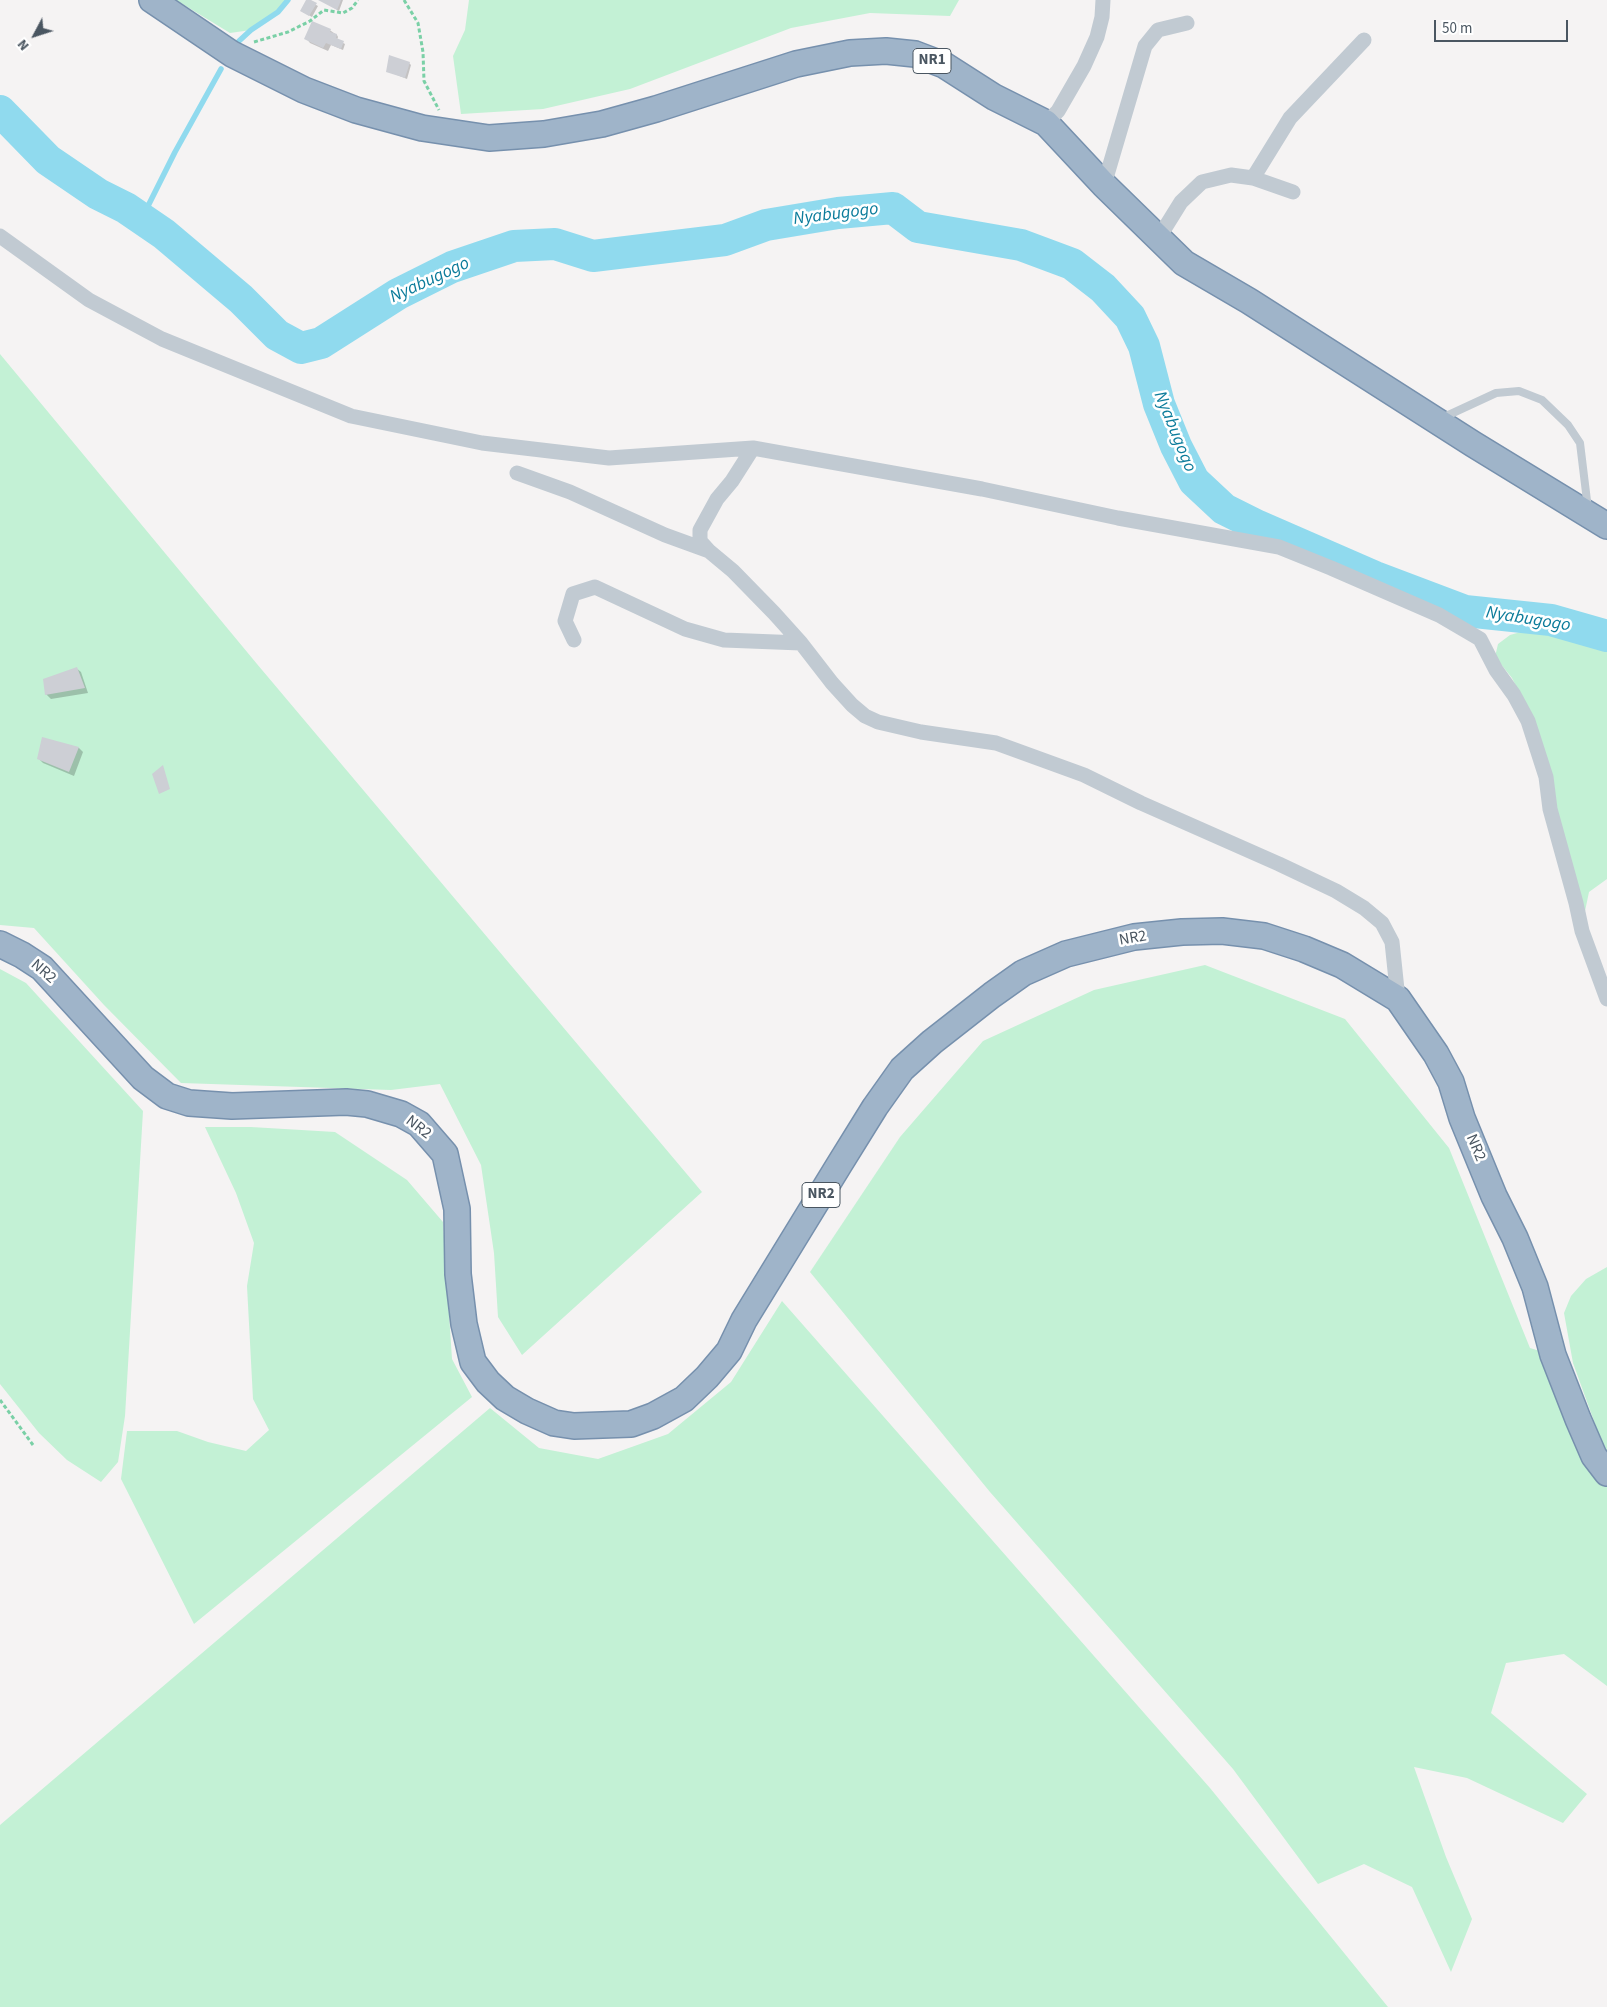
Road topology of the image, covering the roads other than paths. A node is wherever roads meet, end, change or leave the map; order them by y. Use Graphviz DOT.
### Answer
graph roads {
  1 [pos="152,0"];
  2 [pos="1103,0"];
  3 [pos="1187,22"];
  4 [pos="1364,40"];
  5 [pos="1046,123"];
  6 [pos="1253,178"];
  7 [pos="1104,185"];
  8 [pos="1293,192"];
  9 [pos="0,236"];
  10 [pos="1158,239"];
  11 [pos="1437,420"];
  12 [pos="753,448"];
  13 [pos="517,473"];
  14 [pos="1598,519"];
  15 [pos="709,552"];
  16 [pos="574,640"];
  17 [pos="801,643"];
  18 [pos="0,944"];
  19 [pos="1398,999"];
  20 [pos="1607,999"];
  21 [pos="1607,1473"];
  1 -- 5 [label="highway, NR1"];
  2 -- 5 [label="street"];
  3 -- 7 [label="street"];
  4 -- 6 [label="street"];
  5 -- 7 [label="highway, NR1"];
  6 -- 8 [label="street"];
  6 -- 10 [label="street"];
  7 -- 10 [label="highway, NR1"];
  9 -- 12 [label="street"];
  10 -- 11 [label="highway, NR1"];
  11 -- 14 [label="highway, NR1"];
  11 -- 14 [label="lane"];
  12 -- 15 [label="street"];
  12 -- 20 [label="street"];
  13 -- 15 [label="street"];
  15 -- 17 [label="street"];
  16 -- 17 [label="street"];
  17 -- 19 [label="street"];
  18 -- 19 [label="highway, NR2 / NR2"];
  19 -- 21 [label="highway, NR2 / NR2"];
}
